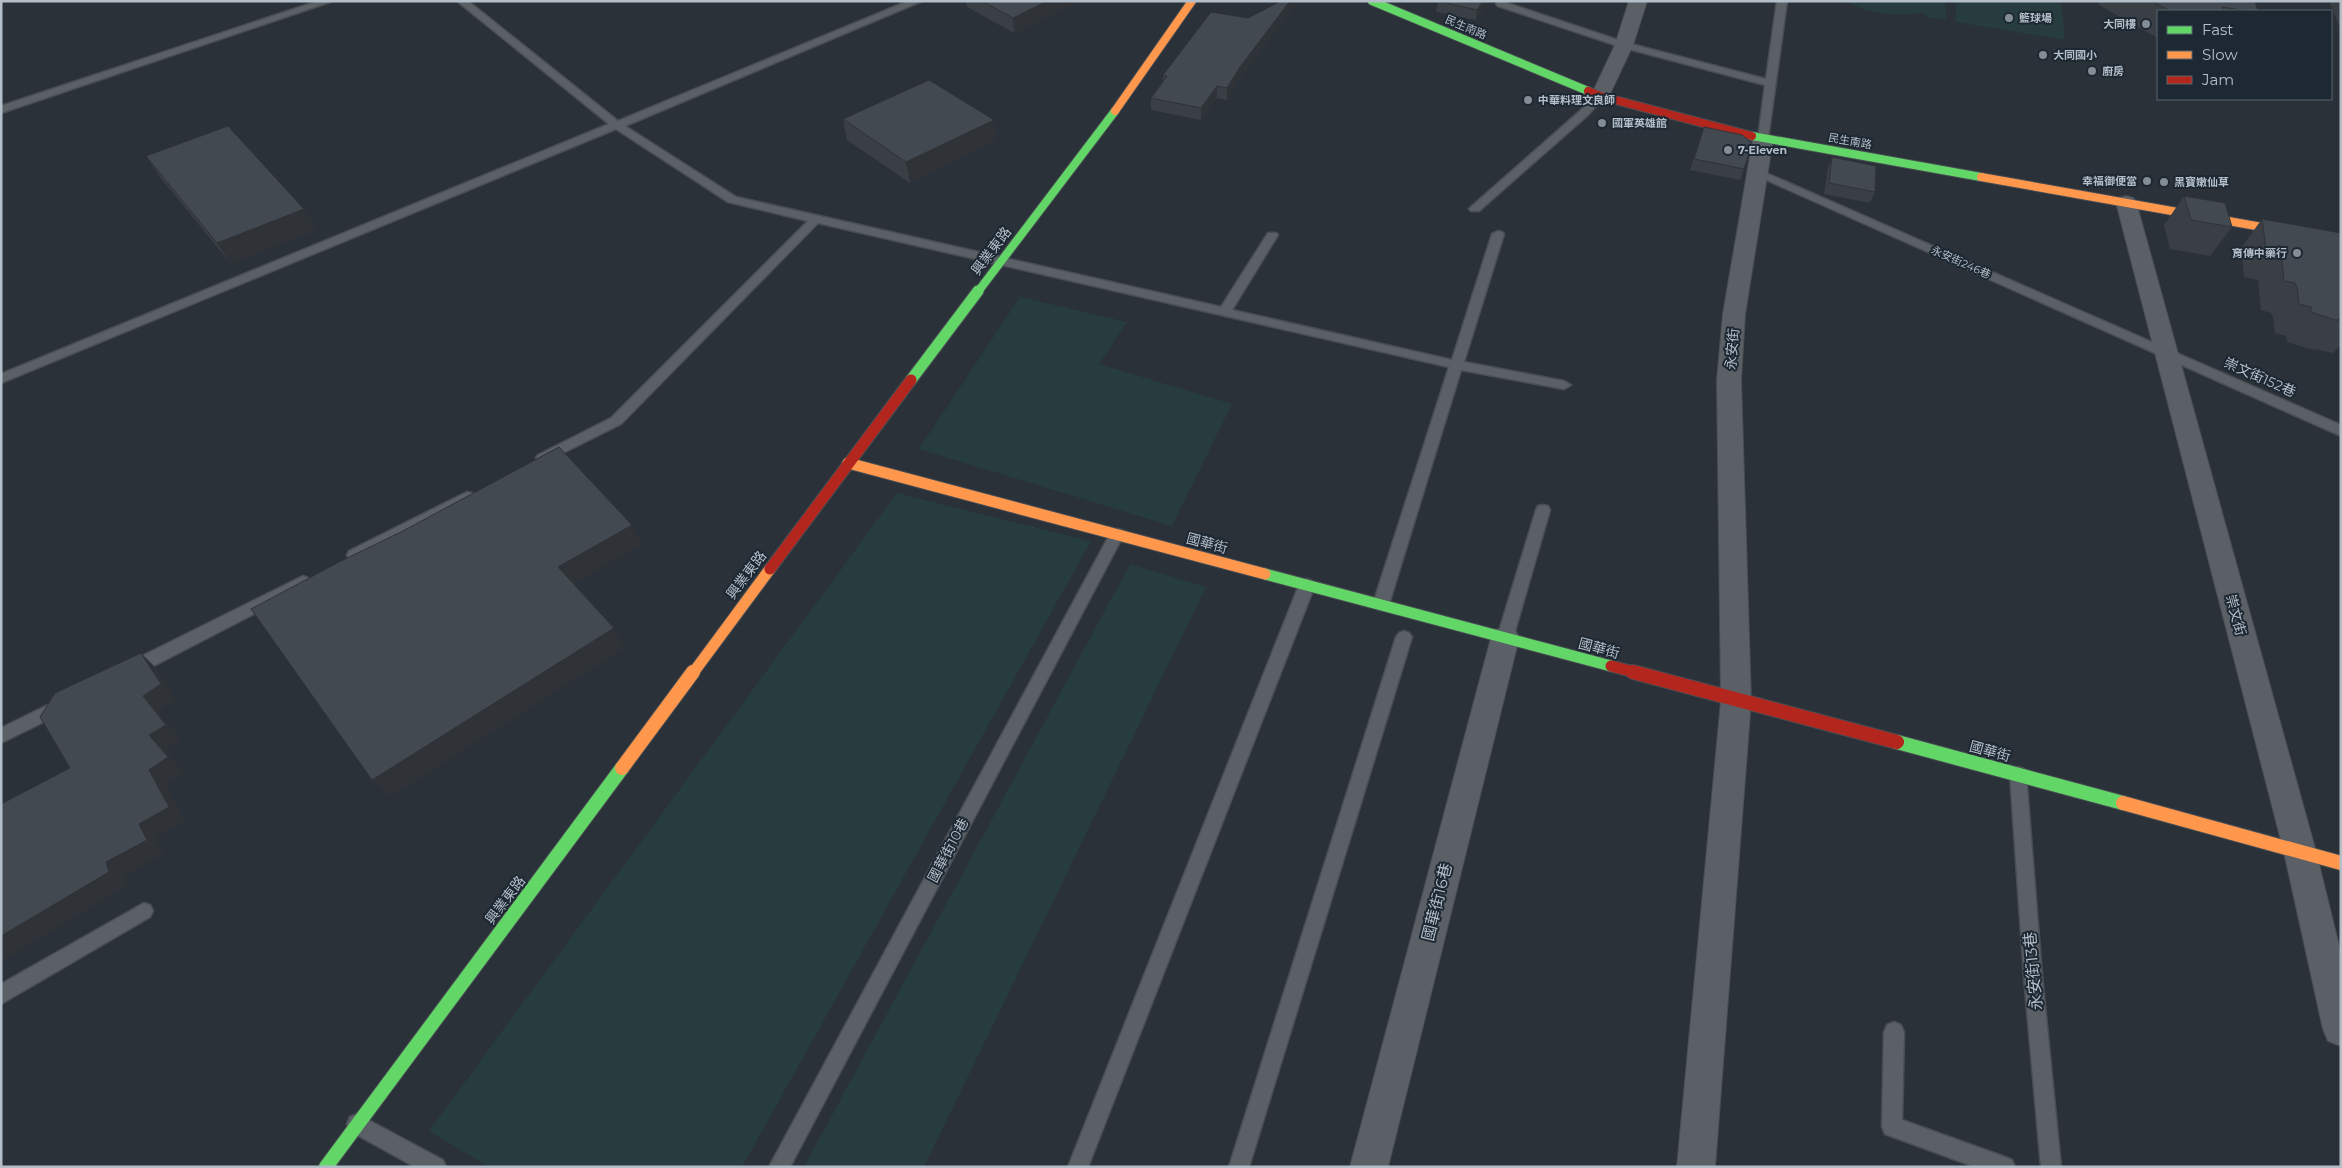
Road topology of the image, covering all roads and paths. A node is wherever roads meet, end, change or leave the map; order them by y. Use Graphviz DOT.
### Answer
graph roads {
  1 [pos="328,1"];
  2 [pos="462,1"];
  3 [pos="917,1"];
  4 [pos="1192,1"];
  5 [pos="1372,1"];
  6 [pos="1504,1"];
  7 [pos="1638,1"];
  8 [pos="1782,1"];
  9 [pos="1624,45"];
  10 [pos="1770,83"];
  11 [pos="1600,96"];
  12 [pos="1,110"];
  13 [pos="618,126"];
  14 [pos="1763,138"];
  15 [pos="1757,172"];
  16 [pos="2126,202"];
  17 [pos="1475,209"];
  18 [pos="816,219"];
  19 [pos="1498,234"];
  20 [pos="1272,235"];
  21 [pos="2341,241"];
  22 [pos="1003,260"];
  23 [pos="1224,311"];
  24 [pos="2165,352"];
  25 [pos="1457,365"];
  26 [pos="1,378"];
  27 [pos="1564,385"];
  28 [pos="2341,431"];
  29 [pos="848,463"];
  30 [pos="528,466"];
  31 [pos="476,493"];
  32 [pos="1542,510"];
  33 [pos="1117,534"];
  34 [pos="344,560"];
  35 [pos="318,574"];
  36 [pos="1307,585"];
  37 [pos="1381,604"];
  38 [pos="1404,638"];
  39 [pos="1504,638"];
  40 [pos="116,678"];
  41 [pos="72,700"];
  42 [pos="1736,700"];
  43 [pos="1,736"];
  44 [pos="2018,774"];
  45 [pos="2300,852"];
  46 [pos="2341,863"];
  47 [pos="144,911"];
  48 [pos="1,995"];
  49 [pos="2341,1029"];
  50 [pos="1894,1032"];
  51 [pos="358,1124"];
  52 [pos="326,1167"];
  53 [pos="436,1167"];
  54 [pos="779,1167"];
  55 [pos="1078,1167"];
  56 [pos="1239,1167"];
  57 [pos="1369,1167"];
  58 [pos="1696,1167"];
  59 [pos="2005,1167"];
  60 [pos="2051,1167"];
  1 -- 12 [label="lane"];
  2 -- 13 [label="lane"];
  3 -- 13 [label="lane"];
  4 -- 22 [label="street, 興業東路"];
  5 -- 11 [label="street, 民生南路"];
  6 -- 9 [label="lane"];
  7 -- 9 [label="street"];
  8 -- 10 [label="lane, 永安街"];
  9 -- 10 [label="lane"];
  9 -- 11 [label="street"];
  10 -- 14 [label="lane, 永安街"];
  11 -- 14 [label="street, 民生南路"];
  11 -- 17 [label="lane"];
  13 -- 18 [label="lane"];
  13 -- 26 [label="lane"];
  14 -- 15 [label="street, 永安街"];
  14 -- 16 [label="street, 民生南路"];
  15 -- 24 [label="lane, 永安街246巷"];
  15 -- 42 [label="street, 永安街"];
  16 -- 21 [label="street, 民生南路"];
  16 -- 24 [label="street, 崇文街"];
  18 -- 22 [label="lane"];
  18 -- 30 [label="lane"];
  19 -- 25 [label="lane"];
  20 -- 23 [label="lane"];
  22 -- 23 [label="lane"];
  22 -- 29 [label="street, 興業東路"];
  23 -- 25 [label="lane"];
  24 -- 28 [label="lane, 崇文街152巷"];
  24 -- 45 [label="street, 崇文街"];
  25 -- 27 [label="lane"];
  25 -- 37 [label="lane"];
  29 -- 33 [label="street, 國華街"];
  29 -- 51 [label="street, 興業東路"];
  31 -- 34 [label="lane"];
  32 -- 39 [label="lane"];
  33 -- 36 [label="street, 國華街"];
  33 -- 54 [label="lane, 國華街10巷"];
  35 -- 40 [label="lane"];
  36 -- 37 [label="street, 國華街"];
  36 -- 55 [label="lane"];
  37 -- 39 [label="street, 國華街"];
  38 -- 56 [label="lane"];
  39 -- 42 [label="street, 國華街"];
  39 -- 57 [label="street, 國華街16巷"];
  41 -- 43 [label="lane"];
  42 -- 44 [label="street, 國華街"];
  42 -- 58 [label="street, 永安街"];
  44 -- 45 [label="street, 國華街"];
  44 -- 60 [label="lane, 永安街13巷"];
  45 -- 46 [label="street, 國華街"];
  45 -- 49 [label="street, 崇文街"];
  47 -- 48 [label="lane"];
  50 -- 59 [label="lane"];
  51 -- 52 [label="street, 興業東路"];
  51 -- 53 [label="lane"];
}
